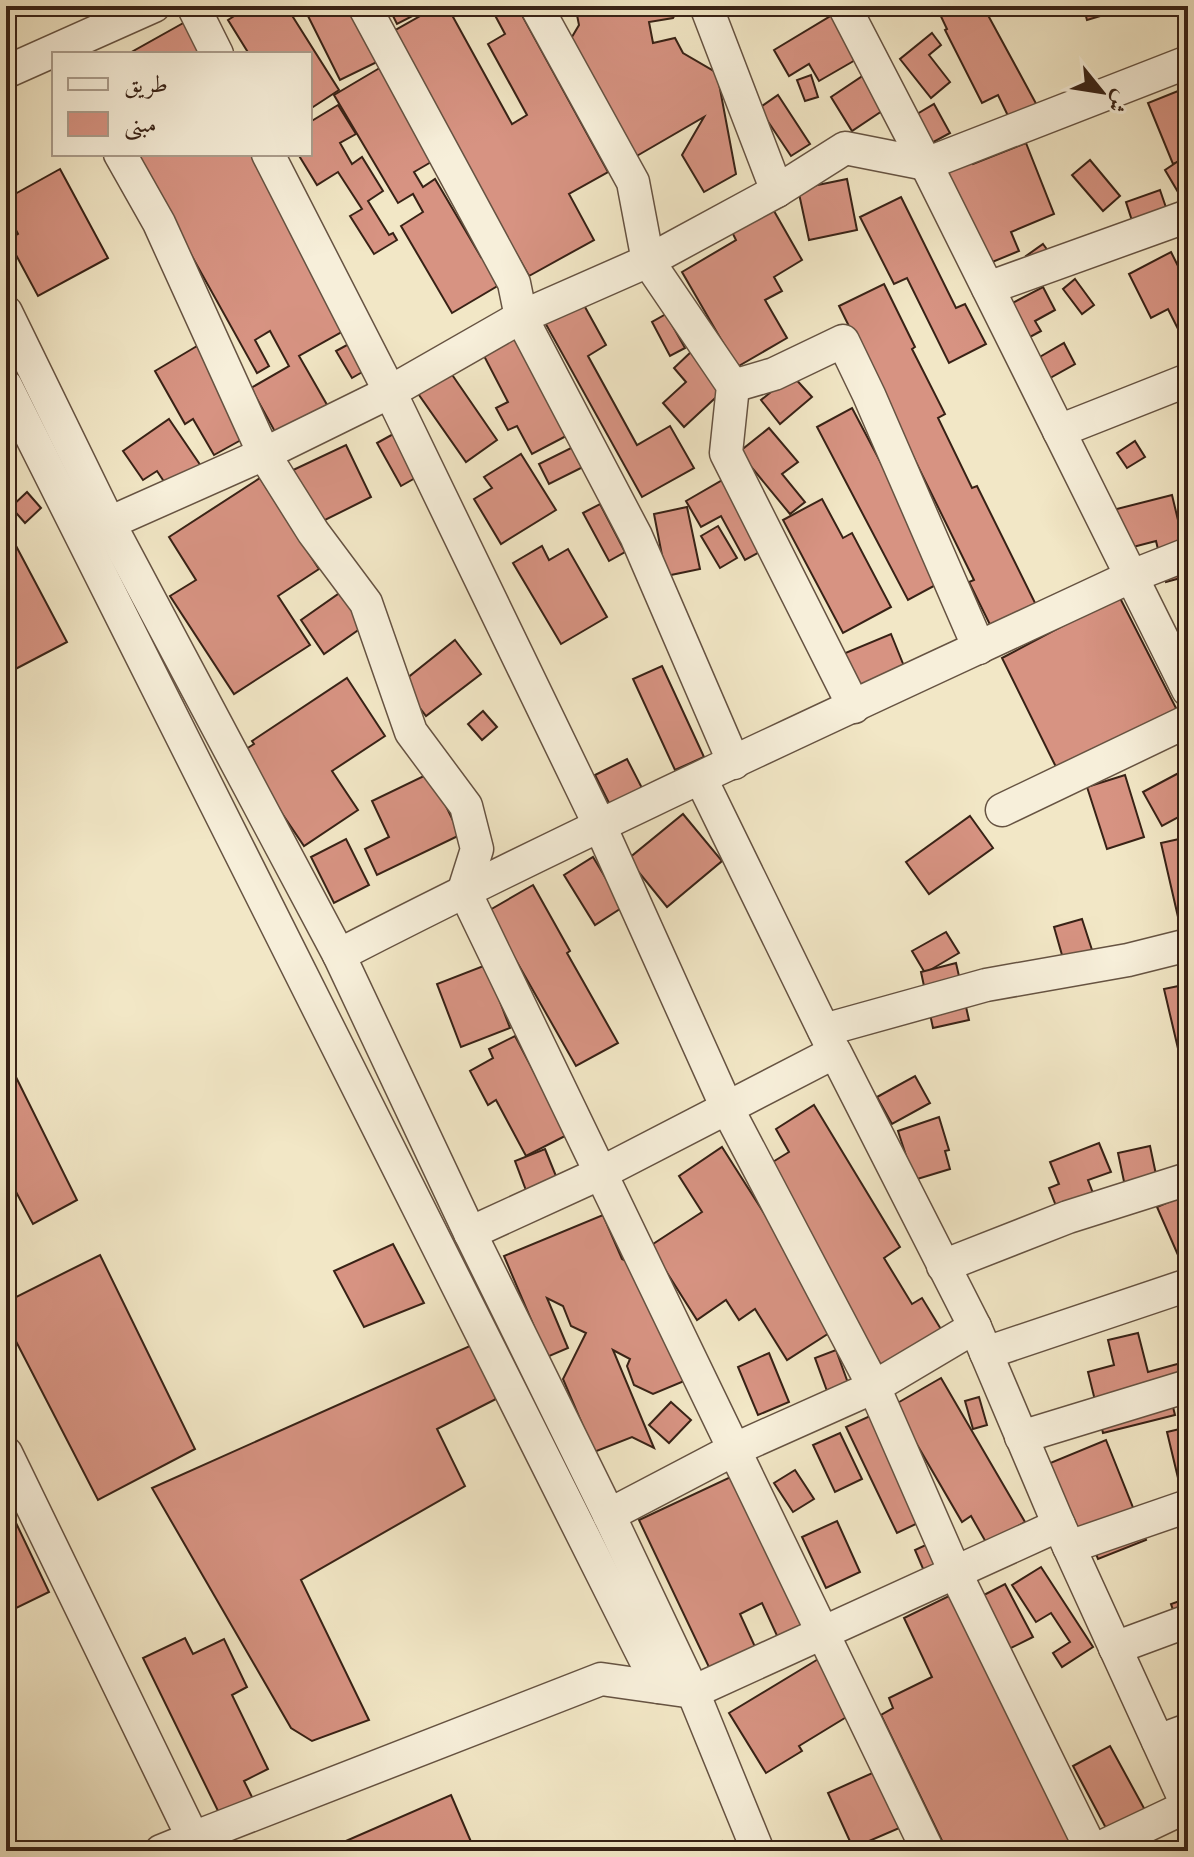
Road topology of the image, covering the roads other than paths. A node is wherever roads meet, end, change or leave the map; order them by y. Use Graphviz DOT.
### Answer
graph roads {
  1 [pos="154,6"];
  2 [pos="193,6"];
  3 [pos="364,6"];
  4 [pos="536,6"];
  5 [pos="706,6"];
  6 [pos="856,9"];
  7 [pos="86,20"];
  8 [pos="58,52"];
  9 [pos="216,52"];
  10 [pos="52,54"];
  11 [pos="1188,62"];
  12 [pos="6,72"];
  13 [pos="121,156"];
  14 [pos="269,156"];
  15 [pos="926,164"];
  16 [pos="777,191"];
  17 [pos="1188,216"];
  18 [pos="648,261"];
  19 [pos="988,288"];
  20 [pos="6,312"];
  21 [pos="521,317"];
  22 [pos="1188,380"];
  23 [pos="6,386"];
  24 [pos="733,386"];
  25 [pos="390,392"];
  26 [pos="1059,431"];
  27 [pos="264,454"];
  28 [pos="109,523"];
  29 [pos="1188,554"];
  30 [pos="1132,576"];
  31 [pos="979,648"];
  32 [pos="1188,690"];
  33 [pos="854,707"];
  34 [pos="1188,721"];
  35 [pos="734,763"];
  36 [pos="701,779"];
  37 [pos="1002,810"];
  38 [pos="600,826"];
  39 [pos="464,890"];
  40 [pos="1188,945"];
  41 [pos="339,955"];
  42 [pos="830,1041"];
  43 [pos="727,1108"];
  44 [pos="601,1173"];
  45 [pos="1188,1179"];
  46 [pos="470,1233"];
  47 [pos="943,1266"];
  48 [pos="1188,1285"];
  49 [pos="981,1340"];
  50 [pos="1188,1386"];
  51 [pos="874,1387"];
  52 [pos="1021,1437"];
  53 [pos="733,1450"];
  54 [pos="6,1453"];
  55 [pos="1188,1506"];
  56 [pos="609,1515"];
  57 [pos="1064,1536"];
  58 [pos="955,1572"];
  59 [pos="1188,1621"];
  60 [pos="823,1633"];
  61 [pos="1115,1648"];
  62 [pos="659,1687"];
  63 [pos="693,1692"];
  64 [pos="1188,1730"];
  65 [pos="1158,1741"];
  66 [pos="1188,1807"];
  67 [pos="193,1838"];
  68 [pos="161,1851"];
  69 [pos="758,1851"];
  70 [pos="928,1851"];
  71 [pos="1092,1851"];
  1 -- 7 [label="street"];
  2 -- 9 [label="street"];
  3 -- 21 [label="street"];
  4 -- 18 [label="street"];
  5 -- 16 [label="street"];
  6 -- 15 [label="street"];
  7 -- 8 [label="street"];
  10 -- 12 [label="street"];
  11 -- 15 [label="street"];
  13 -- 27 [label="street"];
  14 -- 25 [label="street"];
  15 -- 16 [label="street"];
  15 -- 19 [label="street"];
  16 -- 18 [label="street"];
  17 -- 19 [label="street"];
  18 -- 21 [label="street"];
  18 -- 24 [label="street"];
  19 -- 26 [label="street"];
  20 -- 28 [label="street"];
  21 -- 25 [label="street"];
  21 -- 35 [label="street"];
  22 -- 26 [label="street"];
  23 -- 62 [label="street"];
  24 -- 31 [label="street"];
  24 -- 33 [label="street"];
  25 -- 27 [label="street"];
  25 -- 38 [label="street"];
  26 -- 30 [label="street"];
  27 -- 28 [label="street"];
  27 -- 39 [label="street"];
  28 -- 41 [label="street"];
  29 -- 30 [label="street"];
  30 -- 31 [label="street"];
  30 -- 32 [label="street"];
  31 -- 33 [label="street"];
  33 -- 35 [label="street"];
  34 -- 37 [label="street"];
  35 -- 36 [label="street"];
  36 -- 38 [label="street"];
  36 -- 42 [label="street"];
  38 -- 39 [label="street"];
  38 -- 43 [label="street"];
  39 -- 41 [label="street"];
  39 -- 44 [label="street"];
  40 -- 42 [label="street"];
  41 -- 46 [label="street"];
  42 -- 43 [label="street"];
  42 -- 47 [label="street"];
  43 -- 44 [label="street"];
  43 -- 51 [label="street"];
  44 -- 46 [label="street"];
  44 -- 53 [label="street"];
  45 -- 47 [label="street"];
  46 -- 56 [label="street"];
  47 -- 49 [label="street"];
  48 -- 49 [label="street"];
  49 -- 51 [label="street"];
  49 -- 52 [label="street"];
  50 -- 52 [label="street"];
  51 -- 53 [label="street"];
  51 -- 58 [label="street"];
  52 -- 57 [label="street"];
  53 -- 56 [label="street"];
  53 -- 60 [label="street"];
  54 -- 67 [label="street"];
  55 -- 57 [label="street"];
  56 -- 63 [label="street"];
  57 -- 58 [label="street"];
  57 -- 61 [label="street"];
  58 -- 60 [label="street"];
  58 -- 71 [label="street"];
  59 -- 61 [label="street"];
  60 -- 63 [label="street"];
  60 -- 70 [label="street"];
  61 -- 65 [label="street"];
  62 -- 63 [label="street"];
  62 -- 67 [label="street"];
  63 -- 69 [label="street"];
  64 -- 65 [label="street"];
  65 -- 66 [label="street"];
  66 -- 71 [label="street"];
  67 -- 68 [label="street"];
}
